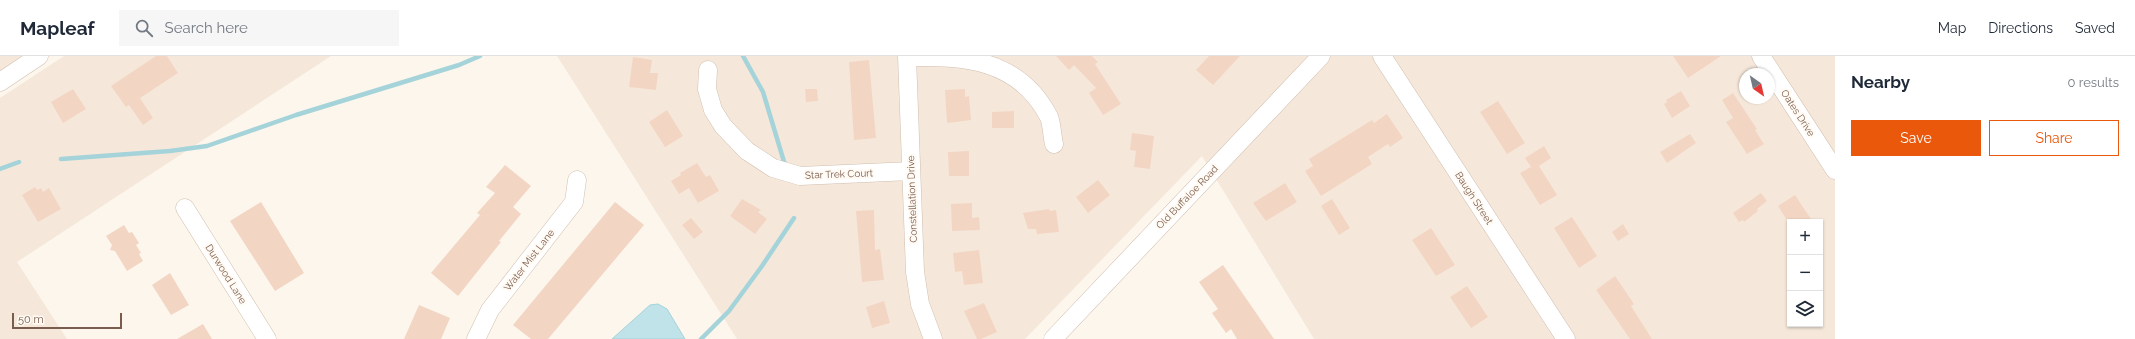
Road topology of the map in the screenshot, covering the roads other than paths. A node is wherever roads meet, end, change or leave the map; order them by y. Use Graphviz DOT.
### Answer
graph roads {
  1 [pos="39,56"];
  2 [pos="907,56"];
  3 [pos="1321,56"];
  4 [pos="1382,56"];
  5 [pos="1761,56"];
  6 [pos="708,70"];
  7 [pos="0,82"];
  8 [pos="1054,144"];
  9 [pos="1835,170"];
  10 [pos="911,171"];
  11 [pos="577,180"];
  12 [pos="185,208"];
  13 [pos="267,339"];
  14 [pos="476,339"];
  15 [pos="934,339"];
  16 [pos="1053,339"];
  17 [pos="1566,339"];
  1 -- 7 [label="street"];
  2 -- 8 [label="street"];
  2 -- 10 [label="street, Constellation Drive"];
  3 -- 16 [label="street, Old Buffaloe Road"];
  4 -- 17 [label="street, Baugh Street"];
  5 -- 9 [label="street, Oates Drive"];
  6 -- 10 [label="street, Star Trek Court"];
  10 -- 15 [label="street, Constellation Drive"];
  11 -- 14 [label="street, Water Mist Lane"];
  12 -- 13 [label="street, Durwood Lane"];
}
